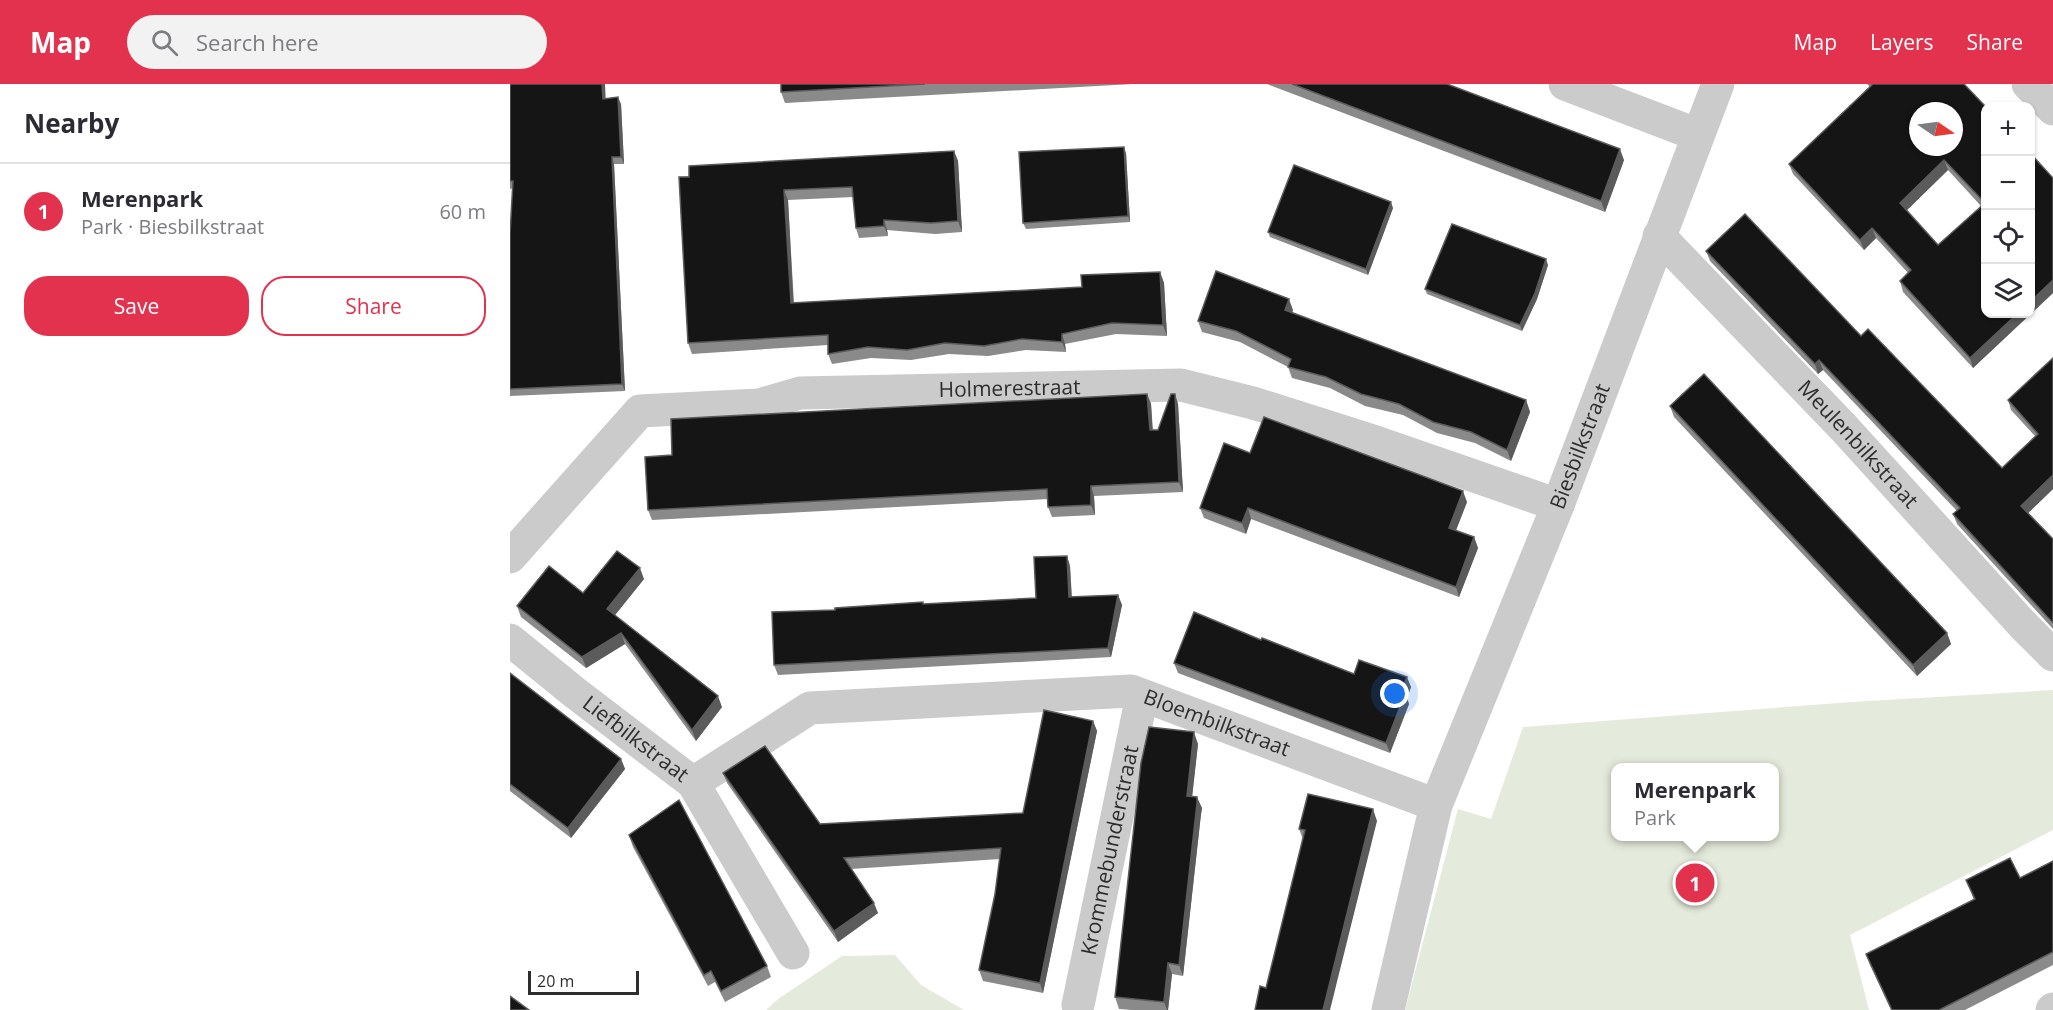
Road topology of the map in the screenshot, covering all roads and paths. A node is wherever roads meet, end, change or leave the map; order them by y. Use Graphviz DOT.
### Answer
graph roads {
  1 [pos="1565,84"];
  2 [pos="1718,84"];
  3 [pos="2028,84"];
  4 [pos="2053,109"];
  5 [pos="1698,135"];
  6 [pos="1659,236"];
  7 [pos="1558,505"];
  8 [pos="510,557"];
  9 [pos="510,640"];
  10 [pos="2053,655"];
  11 [pos="1142,696"];
  12 [pos="693,783"];
  13 [pos="1436,805"];
  14 [pos="793,953"];
  15 [pos="1078,1005"];
  16 [pos="1388,1010"];
  1 -- 5 [label="street"];
  2 -- 5 [label="street, Biesbilkstraat"];
  3 -- 4 [label="street"];
  5 -- 6 [label="street, Biesbilkstraat"];
  6 -- 7 [label="street, Biesbilkstraat"];
  6 -- 10 [label="street, Meulenbilkstraat"];
  7 -- 8 [label="street, Holmerestraat"];
  7 -- 13 [label="street, Biesbilkstraat"];
  9 -- 12 [label="street, Liefbilkstraat"];
  11 -- 12 [label="street, Bloembilkstraat"];
  11 -- 13 [label="street, Bloembilkstraat"];
  11 -- 15 [label="street, Krommebunderstraat"];
  12 -- 14 [label="street, Liefbilkstraat"];
  13 -- 16 [label="street"];
}
